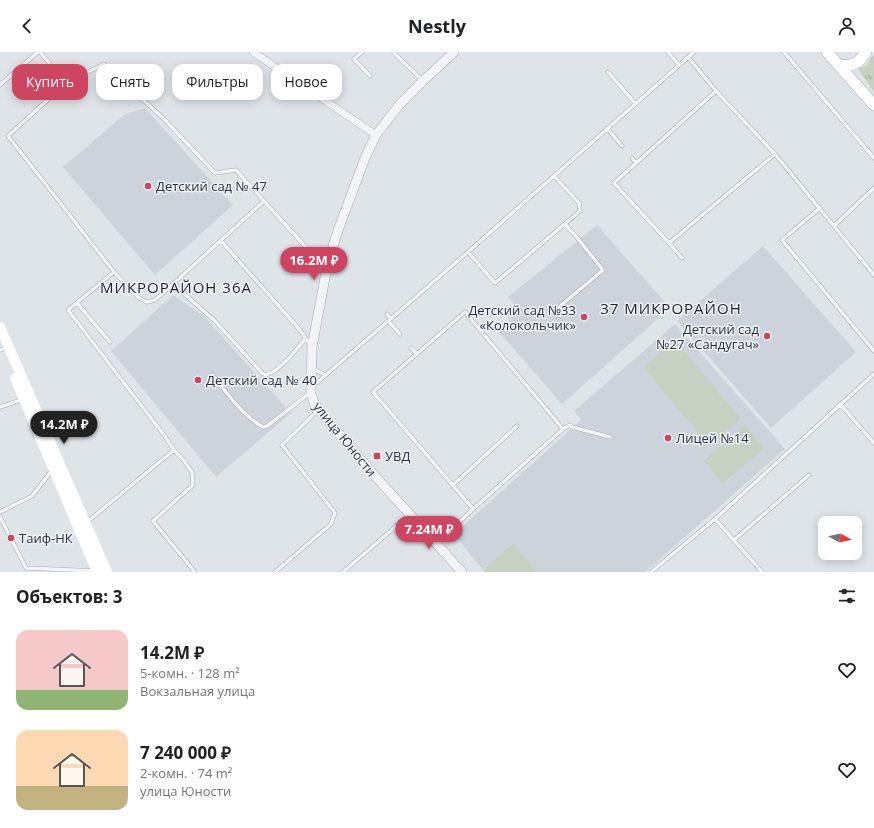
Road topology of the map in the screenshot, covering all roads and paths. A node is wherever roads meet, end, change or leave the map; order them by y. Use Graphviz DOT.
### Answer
graph roads {
  1 [pos="39,52"];
  2 [pos="253,52"];
  3 [pos="362,52"];
  4 [pos="393,52"];
  5 [pos="454,52"];
  6 [pos="668,52"];
  7 [pos="694,52"];
  8 [pos="784,52"];
  9 [pos="827,52"];
  10 [pos="866,52"];
  11 [pos="688,58"];
  12 [pos="50,64"];
  13 [pos="679,65"];
  14 [pos="838,65"];
  15 [pos="88,72"];
  16 [pos="608,72"];
  17 [pos="370,76"];
  18 [pos="422,81"];
  19 [pos="0,86"];
  20 [pos="716,91"];
  21 [pos="47,100"];
  22 [pos="635,103"];
  23 [pos="874,105"];
  24 [pos="607,128"];
  25 [pos="376,135"];
  26 [pos="622,146"];
  27 [pos="775,154"];
  28 [pos="632,158"];
  29 [pos="874,158"];
  30 [pos="636,163"];
  31 [pos="554,176"];
  32 [pos="874,188"];
  33 [pos="264,201"];
  34 [pos="820,208"];
  35 [pos="565,224"];
  36 [pos="834,226"];
  37 [pos="221,241"];
  38 [pos="669,243"];
  39 [pos="468,252"];
  40 [pos="682,258"];
  41 [pos="327,267"];
  42 [pos="114,272"];
  43 [pos="874,275"];
  44 [pos="173,284"];
  45 [pos="77,303"];
  46 [pos="559,307"];
  47 [pos="387,314"];
  48 [pos="390,320"];
  49 [pos="0,327"];
  50 [pos="400,334"];
  51 [pos="305,339"];
  52 [pos="110,342"];
  53 [pos="312,347"];
  54 [pos="1,348"];
  55 [pos="412,348"];
  56 [pos="874,351"];
  57 [pos="417,354"];
  58 [pos="310,364"];
  59 [pos="874,374"];
  60 [pos="212,375"];
  61 [pos="326,375"];
  62 [pos="310,390"];
  63 [pos="24,399"];
  64 [pos="840,404"];
  65 [pos="0,407"];
  66 [pos="318,409"];
  67 [pos="517,426"];
  68 [pos="563,429"];
  69 [pos="610,437"];
  70 [pos="872,438"];
  71 [pos="874,443"];
  72 [pos="174,450"];
  73 [pos="53,468"];
  74 [pos="809,475"];
  75 [pos="453,485"];
  76 [pos="473,509"];
  77 [pos="0,512"];
  78 [pos="410,514"];
  79 [pos="0,517"];
  80 [pos="715,519"];
  81 [pos="82,525"];
  82 [pos="734,540"];
  83 [pos="437,543"];
  84 [pos="97,571"];
  85 [pos="107,572"];
  86 [pos="195,572"];
  87 [pos="275,572"];
  88 [pos="343,572"];
  89 [pos="462,572"];
  90 [pos="651,572"];
  91 [pos="762,572"];
  1 -- 12 [label="lane"];
  1 -- 19 [label="lane"];
  2 -- 25 [label="street"];
  3 -- 17 [label="lane"];
  4 -- 18 [label="lane"];
  5 -- 18 [label="street, улица Юности"];
  6 -- 13 [label="lane"];
  7 -- 11 [label="lane"];
  8 -- 29 [label="lane"];
  9 -- 14 [label="main road"];
  10 -- 14 [label="main road"];
  11 -- 13 [label="lane"];
  11 -- 20 [label="lane"];
  13 -- 22 [label="lane"];
  14 -- 23 [label="main road"];
  15 -- 33 [label="lane"];
  16 -- 22 [label="lane"];
  18 -- 25 [label="street, улица Юности"];
  20 -- 27 [label="lane"];
  20 -- 30 [label="lane"];
  21 -- 42 [label="lane"];
  22 -- 24 [label="lane"];
  24 -- 26 [label="lane"];
  24 -- 31 [label="lane"];
  25 -- 41 [label="street, улица Юности"];
  27 -- 34 [label="lane"];
  27 -- 38 [label="lane"];
  28 -- 30 [label="lane"];
  30 -- 38 [label="lane"];
  31 -- 35 [label="lane"];
  31 -- 39 [label="lane"];
  32 -- 36 [label="lane"];
  33 -- 37 [label="lane"];
  33 -- 41 [label="lane"];
  34 -- 36 [label="lane"];
  34 -- 56 [label="lane"];
  35 -- 39 [label="lane"];
  35 -- 46 [label="lane"];
  36 -- 43 [label="lane"];
  37 -- 44 [label="lane"];
  37 -- 51 [label="lane"];
  38 -- 40 [label="lane"];
  39 -- 48 [label="lane"];
  41 -- 53 [label="street, улица Юности"];
  42 -- 44 [label="lane"];
  42 -- 45 [label="lane"];
  44 -- 51 [label="lane"];
  45 -- 52 [label="lane"];
  45 -- 72 [label="lane"];
  47 -- 48 [label="lane"];
  48 -- 50 [label="lane"];
  48 -- 61 [label="lane"];
  49 -- 81 [label="main road"];
  51 -- 53 [label="lane"];
  53 -- 58 [label="street, улица Юности"];
  54 -- 63 [label="main road"];
  55 -- 57 [label="lane"];
  57 -- 68 [label="lane"];
  57 -- 75 [label="lane"];
  58 -- 61 [label="lane"];
  58 -- 62 [label="street, улица Юности"];
  59 -- 64 [label="lane"];
  60 -- 62 [label="lane"];
  61 -- 62 [label="lane"];
  62 -- 66 [label="street, улица Юности"];
  63 -- 65 [label="lane"];
  63 -- 73 [label="main road"];
  64 -- 70 [label="lane"];
  64 -- 80 [label="lane"];
  66 -- 78 [label="street, улица Юности"];
  66 -- 87 [label="lane"];
  67 -- 75 [label="lane"];
  68 -- 69 [label="lane"];
  68 -- 76 [label="lane"];
  70 -- 71 [label="lane"];
  72 -- 81 [label="lane"];
  72 -- 86 [label="lane"];
  73 -- 77 [label="lane"];
  73 -- 81 [label="main road"];
  74 -- 82 [label="lane"];
  75 -- 76 [label="lane"];
  76 -- 83 [label="lane"];
  78 -- 83 [label="street, улица Юности"];
  78 -- 88 [label="lane"];
  79 -- 84 [label="lane"];
  80 -- 82 [label="lane"];
  80 -- 90 [label="lane"];
  81 -- 84 [label="main road"];
  81 -- 85 [label="main road"];
  82 -- 91 [label="lane"];
  83 -- 89 [label="street, улица Юности"];
}
